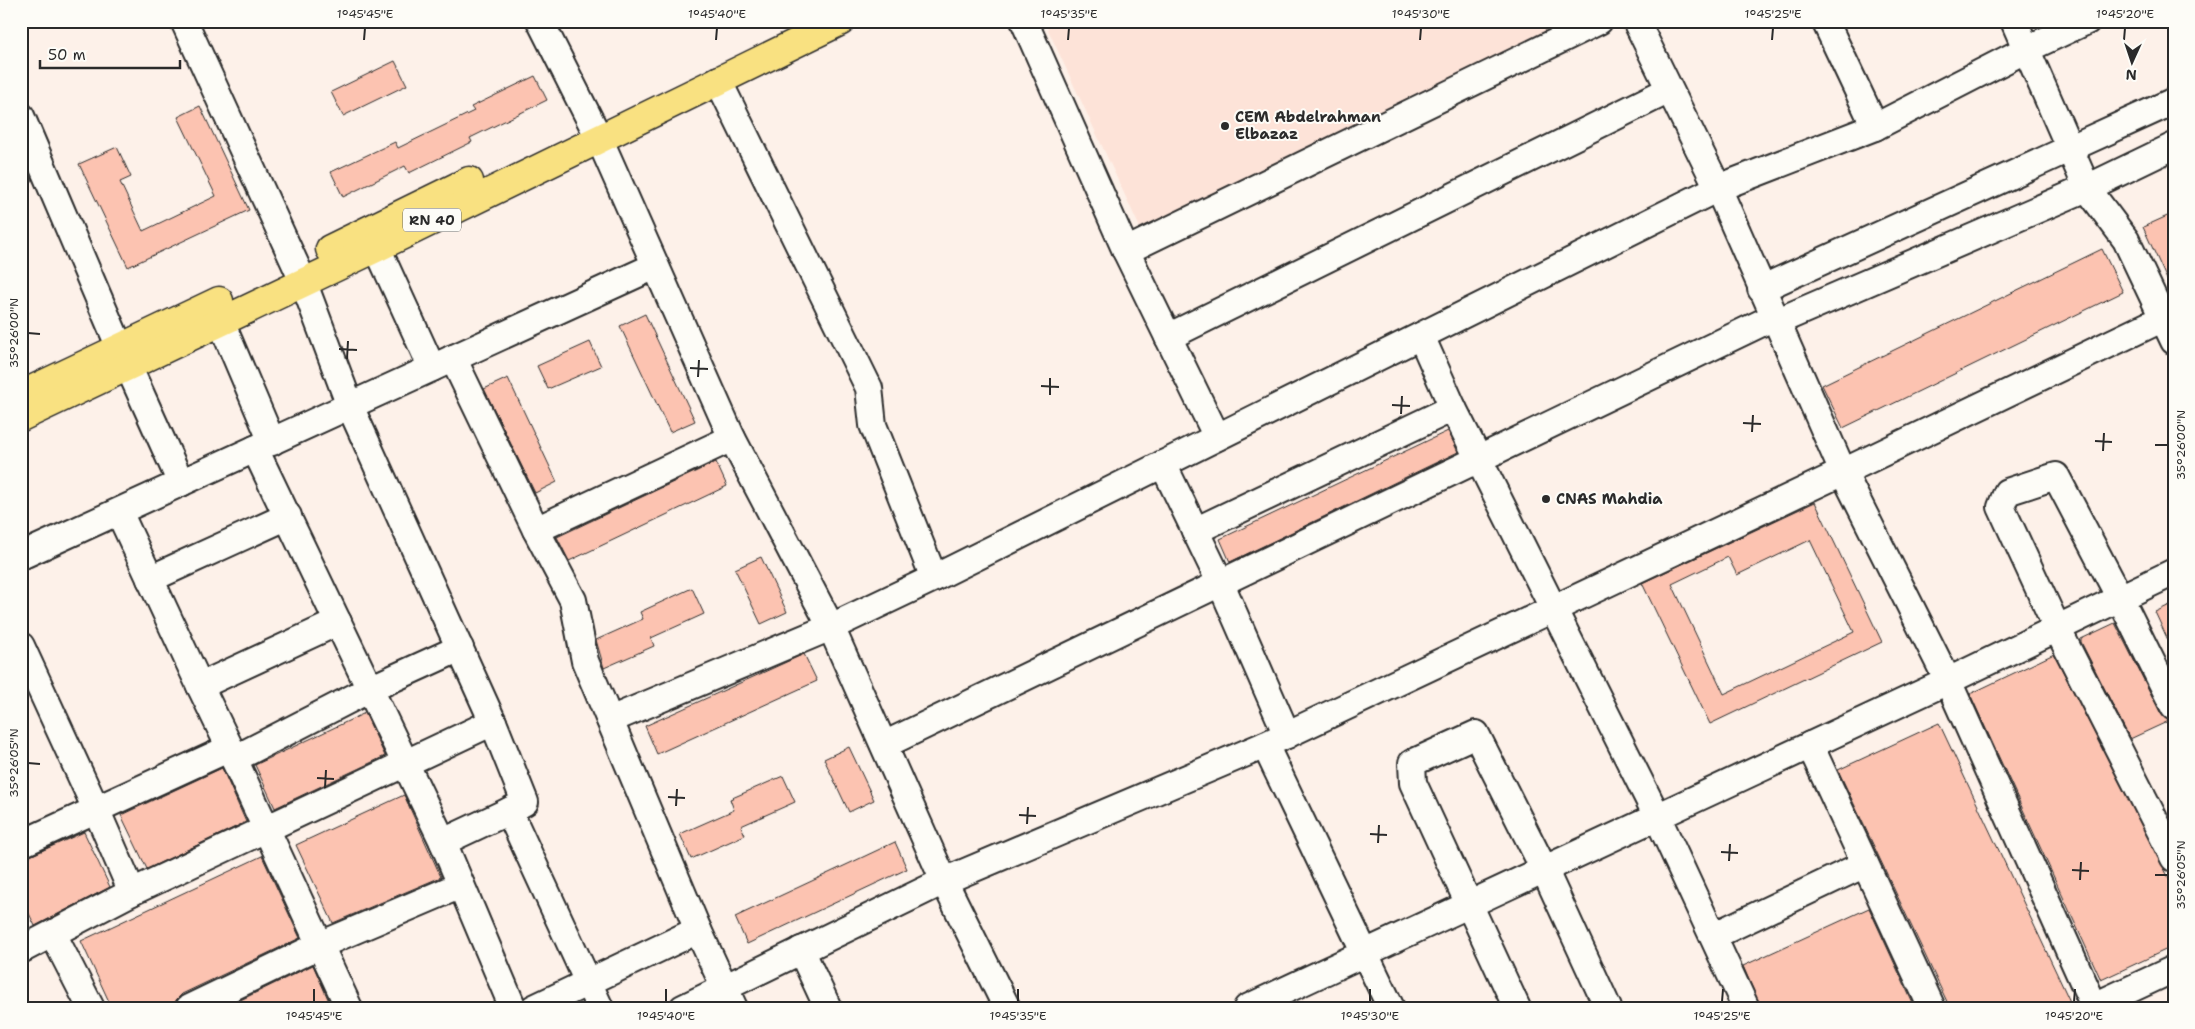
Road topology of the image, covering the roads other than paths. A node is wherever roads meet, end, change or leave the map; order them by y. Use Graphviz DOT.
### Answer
graph roads {
  1 [pos="540,21"];
  2 [pos="841,21"];
  3 [pos="1024,21"];
  4 [pos="1599,21"];
  5 [pos="1636,21"];
  6 [pos="1825,21"];
  7 [pos="2014,21"];
  8 [pos="2087,21"];
  9 [pos="185,22"];
  10 [pos="811,25"];
  11 [pos="2027,48"];
  12 [pos="718,80"];
  13 [pos="1669,90"];
  14 [pos="2174,101"];
  15 [pos="21,116"];
  16 [pos="1875,127"];
  17 [pos="595,130"];
  18 [pos="2174,146"];
  19 [pos="2070,149"];
  20 [pos="1718,188"];
  21 [pos="2087,188"];
  22 [pos="373,238"];
  23 [pos="1126,251"];
  24 [pos="655,266"];
  25 [pos="299,273"];
  26 [pos="1761,289"];
  27 [pos="1775,320"];
  28 [pos="220,322"];
  29 [pos="2170,325"];
  30 [pos="1420,336"];
  31 [pos="1168,337"];
  32 [pos="125,357"];
  33 [pos="442,363"];
  34 [pos="21,395"];
  35 [pos="350,406"];
  36 [pos="1453,408"];
  37 [pos="21,417"];
  38 [pos="1217,437"];
  39 [pos="732,438"];
  40 [pos="263,445"];
  41 [pos="1478,457"];
  42 [pos="1163,464"];
  43 [pos="1843,472"];
  44 [pos="181,483"];
  45 [pos="118,512"];
  46 [pos="288,516"];
  47 [pos="536,530"];
  48 [pos="1195,531"];
  49 [pos="21,556"];
  50 [pos="2174,572"];
  51 [pos="150,578"];
  52 [pos="934,578"];
  53 [pos="1222,584"];
  54 [pos="2120,598"];
  55 [pos="1554,609"];
  56 [pos="338,622"];
  57 [pos="831,627"];
  58 [pos="2057,628"];
  59 [pos="21,646"];
  60 [pos="460,648"];
  61 [pos="1948,681"];
  62 [pos="200,686"];
  63 [pos="370,690"];
  64 [pos="2174,707"];
  65 [pos="610,720"];
  66 [pos="493,722"];
  67 [pos="1276,740"];
  68 [pos="884,745"];
  69 [pos="1810,745"];
  70 [pos="232,754"];
  71 [pos="406,764"];
  72 [pos="96,809"];
  73 [pos="509,811"];
  74 [pos="1657,816"];
  75 [pos="267,830"];
  76 [pos="443,842"];
  77 [pos="21,844"];
  78 [pos="2174,858"];
  79 [pos="1865,864"];
  80 [pos="1544,869"];
  81 [pos="944,881"];
  82 [pos="461,885"];
  83 [pos="132,892"];
  84 [pos="1468,904"];
  85 [pos="698,930"];
  86 [pos="53,934"];
  87 [pos="1713,936"];
  88 [pos="320,945"];
  89 [pos="22,947"];
  90 [pos="801,950"];
  91 [pos="1364,953"];
  92 [pos="2174,969"];
  93 [pos="589,982"];
  94 [pos="729,997"];
  95 [pos="1258,1005"];
  96 [pos="2092,1007"];
  97 [pos="91,1008"];
  98 [pos="189,1008"];
  99 [pos="349,1008"];
  100 [pos="513,1008"];
  101 [pos="534,1008"];
  102 [pos="600,1008"];
  103 [pos="683,1008"];
  104 [pos="828,1008"];
  105 [pos="1006,1008"];
  106 [pos="1390,1008"];
  107 [pos="1516,1008"];
  108 [pos="1608,1008"];
  109 [pos="1746,1008"];
  110 [pos="1932,1008"];
  1 -- 17 [label="street"];
  2 -- 10 [label="main road, RN 40"];
  3 -- 23 [label="street"];
  4 -- 23 [label="street"];
  5 -- 13 [label="street"];
  6 -- 16 [label="street"];
  7 -- 11 [label="street"];
  8 -- 11 [label="street"];
  9 -- 25 [label="street"];
  10 -- 12 [label="main road, RN 40"];
  10 -- 17 [label="main road, RN 40"];
  11 -- 16 [label="street"];
  11 -- 19 [label="street"];
  12 -- 17 [label="main road, RN 40"];
  12 -- 52 [label="street"];
  13 -- 20 [label="street"];
  13 -- 31 [label="street"];
  14 -- 19 [label="street"];
  15 -- 32 [label="street"];
  16 -- 20 [label="street"];
  17 -- 22 [label="main road, RN 40"];
  17 -- 24 [label="street"];
  18 -- 21 [label="street"];
  19 -- 21 [label="street"];
  19 -- 26 [label="street"];
  20 -- 26 [label="street"];
  20 -- 30 [label="street"];
  21 -- 27 [label="street"];
  21 -- 29 [label="street"];
  22 -- 25 [label="main road, RN 40"];
  22 -- 33 [label="street"];
  23 -- 31 [label="street"];
  24 -- 33 [label="street"];
  24 -- 39 [label="street"];
  25 -- 28 [label="main road, RN 40"];
  25 -- 32 [label="main road, RN 40"];
  25 -- 35 [label="street"];
  26 -- 27 [label="street"];
  27 -- 41 [label="street"];
  27 -- 43 [label="street"];
  28 -- 32 [label="main road, RN 40"];
  28 -- 40 [label="street"];
  29 -- 43 [label="street"];
  30 -- 36 [label="street"];
  30 -- 38 [label="street"];
  31 -- 38 [label="street"];
  32 -- 34 [label="main road, RN 40"];
  32 -- 37 [label="main road, RN 40"];
  32 -- 44 [label="street"];
  33 -- 35 [label="street"];
  33 -- 47 [label="street"];
  35 -- 40 [label="street"];
  35 -- 60 [label="street"];
  36 -- 41 [label="street"];
  36 -- 48 [label="street"];
  38 -- 42 [label="street"];
  39 -- 47 [label="street"];
  39 -- 57 [label="street"];
  40 -- 44 [label="street"];
  40 -- 46 [label="street"];
  41 -- 53 [label="street"];
  41 -- 55 [label="street"];
  42 -- 48 [label="street"];
  42 -- 52 [label="street"];
  43 -- 55 [label="street"];
  43 -- 61 [label="street"];
  44 -- 45 [label="street"];
  45 -- 49 [label="street"];
  45 -- 51 [label="street"];
  46 -- 51 [label="street"];
  46 -- 56 [label="street"];
  47 -- 65 [label="street"];
  48 -- 53 [label="street"];
  50 -- 54 [label="street"];
  51 -- 62 [label="street"];
  52 -- 57 [label="street"];
  53 -- 67 [label="street"];
  53 -- 68 [label="street"];
  54 -- 58 [label="street"];
  54 -- 58 [label="street"];
  54 -- 64 [label="street"];
  55 -- 67 [label="street"];
  55 -- 74 [label="street"];
  56 -- 62 [label="street"];
  56 -- 63 [label="street"];
  57 -- 65 [label="street"];
  57 -- 68 [label="street"];
  58 -- 61 [label="street"];
  58 -- 78 [label="street"];
  59 -- 72 [label="street"];
  60 -- 63 [label="street"];
  60 -- 66 [label="street"];
  61 -- 69 [label="street"];
  61 -- 96 [label="street"];
  62 -- 70 [label="street"];
  63 -- 70 [label="street"];
  63 -- 71 [label="street"];
  65 -- 85 [label="street"];
  66 -- 71 [label="street"];
  66 -- 73 [label="street"];
  67 -- 81 [label="street"];
  67 -- 91 [label="street"];
  68 -- 81 [label="street"];
  69 -- 74 [label="street"];
  69 -- 79 [label="street"];
  70 -- 72 [label="street"];
  70 -- 75 [label="street"];
  71 -- 75 [label="street"];
  71 -- 76 [label="street"];
  72 -- 77 [label="street"];
  72 -- 83 [label="street"];
  73 -- 76 [label="street"];
  73 -- 93 [label="street"];
  74 -- 80 [label="street"];
  74 -- 87 [label="street"];
  75 -- 83 [label="street"];
  75 -- 88 [label="street"];
  76 -- 82 [label="street"];
  79 -- 87 [label="street"];
  79 -- 110 [label="street"];
  80 -- 84 [label="street"];
  80 -- 84 [label="street"];
  80 -- 108 [label="street"];
  81 -- 90 [label="street"];
  81 -- 105 [label="street"];
  82 -- 88 [label="street"];
  82 -- 100 [label="street"];
  83 -- 86 [label="street"];
  84 -- 91 [label="street"];
  84 -- 107 [label="street"];
  85 -- 93 [label="street"];
  85 -- 94 [label="street"];
  86 -- 89 [label="street"];
  86 -- 97 [label="street"];
  87 -- 109 [label="street"];
  88 -- 98 [label="street"];
  88 -- 99 [label="street"];
  90 -- 94 [label="street"];
  90 -- 104 [label="street"];
  91 -- 95 [label="street"];
  91 -- 106 [label="street"];
  92 -- 96 [label="street"];
  93 -- 101 [label="street"];
  93 -- 102 [label="street"];
  94 -- 103 [label="street"];
}
